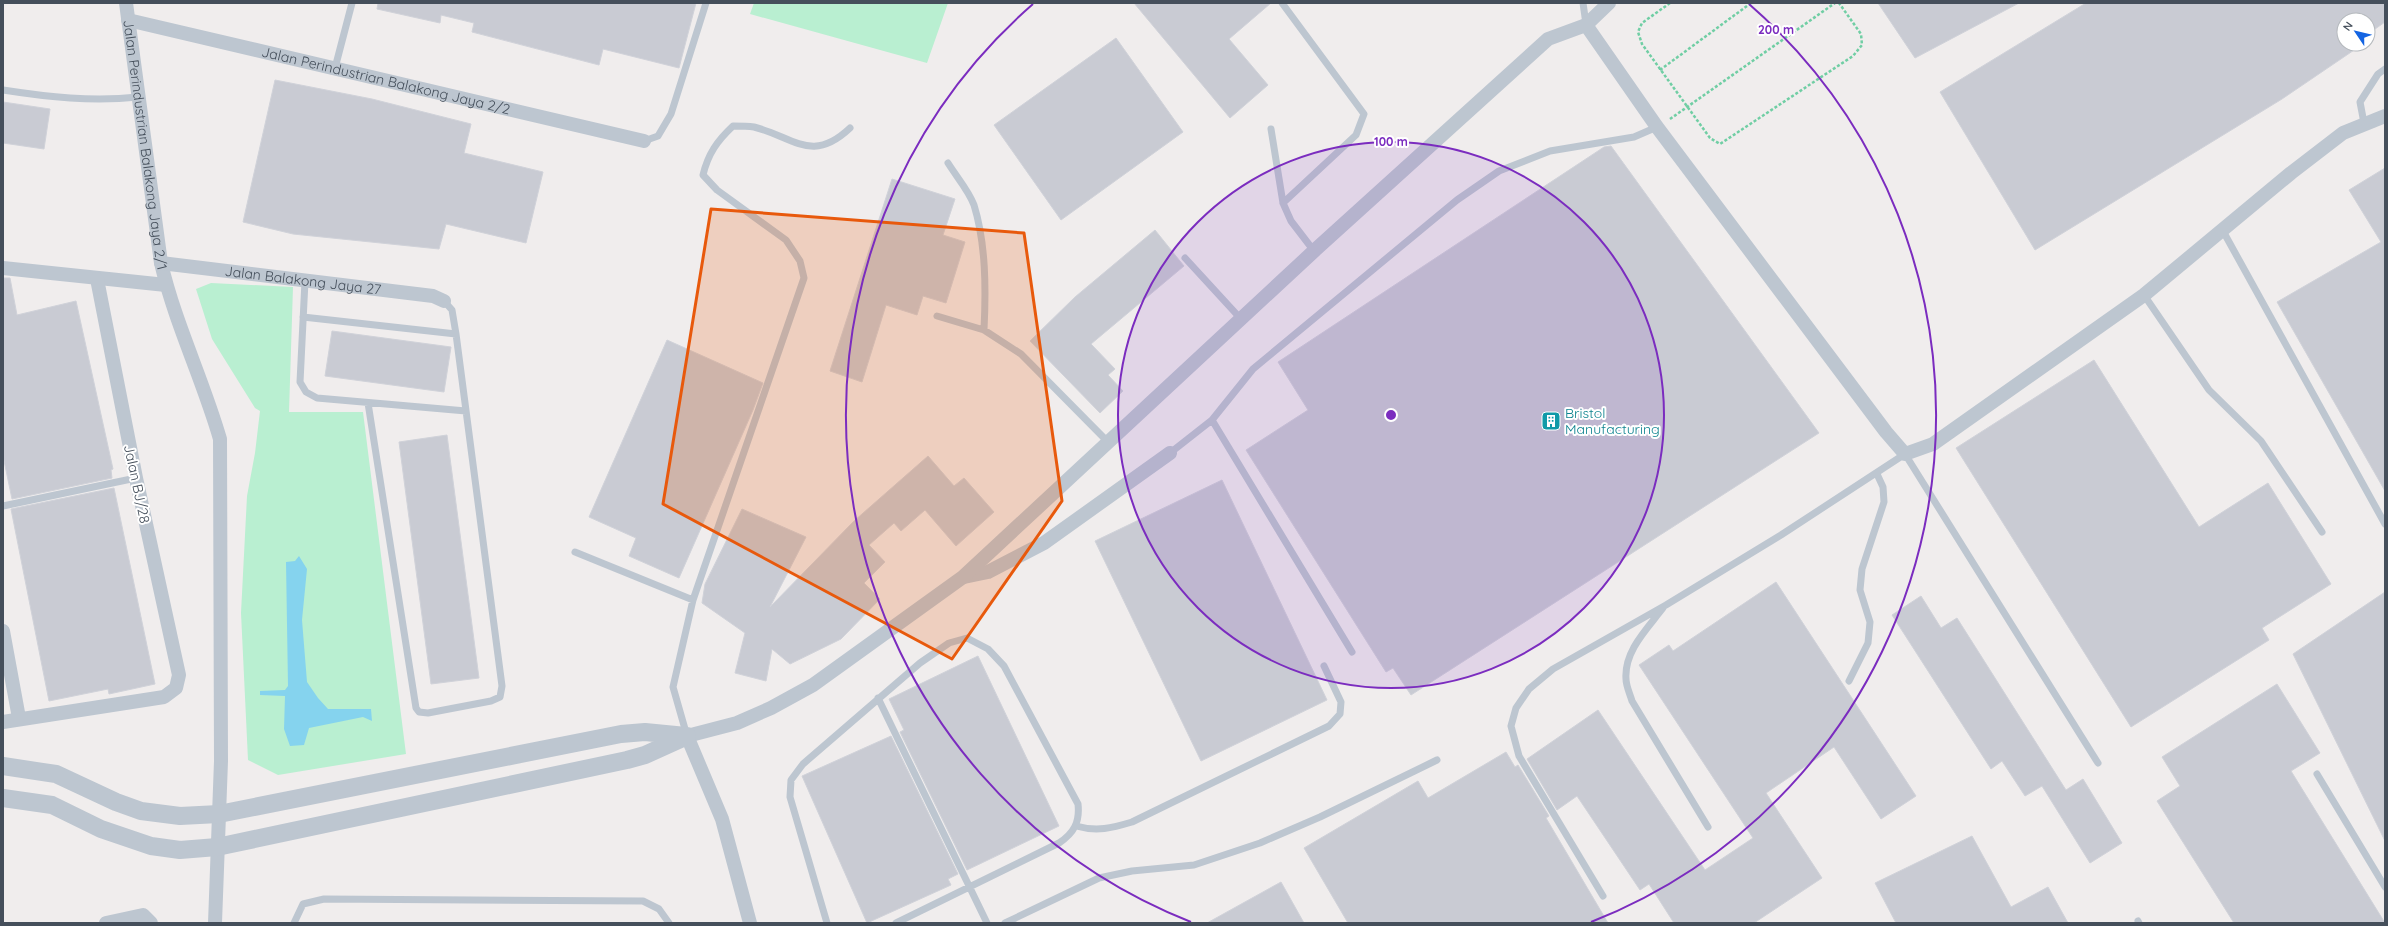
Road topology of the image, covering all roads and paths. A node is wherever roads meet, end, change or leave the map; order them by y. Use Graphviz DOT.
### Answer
graph roads {
  1 [pos="126,3"];
  2 [pos="352,3"];
  3 [pos="706,3"];
  4 [pos="1282,3"];
  5 [pos="1583,3"];
  6 [pos="1609,3"];
  7 [pos="1670,3"];
  8 [pos="1751,3"];
  9 [pos="1835,3"];
  10 [pos="1839,3"];
  11 [pos="128,20"];
  12 [pos="1586,25"];
  13 [pos="335,68"];
  14 [pos="2385,68"];
  15 [pos="1660,70"];
  16 [pos="3,90"];
  17 [pos="138,97"];
  18 [pos="1686,108"];
  19 [pos="2385,116"];
  20 [pos="2364,123"];
  21 [pos="1657,127"];
  22 [pos="850,128"];
  23 [pos="1270,128"];
  24 [pos="644,141"];
  25 [pos="948,163"];
  26 [pos="1283,203"];
  27 [pos="2223,231"];
  28 [pos="1314,250"];
  29 [pos="1185,258"];
  30 [pos="161,263"];
  31 [pos="3,268"];
  32 [pos="97,279"];
  33 [pos="305,281"];
  34 [pos="166,285"];
  35 [pos="2144,295"];
  36 [pos="444,301"];
  37 [pos="303,316"];
  38 [pos="937,316"];
  39 [pos="1241,319"];
  40 [pos="984,330"];
  41 [pos="456,334"];
  42 [pos="368,403"];
  43 [pos="466,411"];
  44 [pos="1212,420"];
  45 [pos="1108,441"];
  46 [pos="1170,453"];
  47 [pos="1905,454"];
  48 [pos="1877,474"];
  49 [pos="136,478"];
  50 [pos="3,506"];
  51 [pos="2385,524"];
  52 [pos="2322,532"];
  53 [pos="575,552"];
  54 [pos="964,577"];
  55 [pos="693,600"];
  56 [pos="1666,605"];
  57 [pos="3,631"];
  58 [pos="1352,652"];
  59 [pos="1324,666"];
  60 [pos="1849,681"];
  61 [pos="878,698"];
  62 [pos="19,718"];
  63 [pos="3,722"];
  64 [pos="687,736"];
  65 [pos="1437,760"];
  66 [pos="2098,764"];
  67 [pos="3,766"];
  68 [pos="2317,774"];
  69 [pos="3,798"];
  70 [pos="219,814"];
  71 [pos="1076,826"];
  72 [pos="1708,827"];
  73 [pos="217,846"];
  74 [pos="970,886"];
  75 [pos="2385,886"];
  76 [pos="1603,896"];
  77 [pos="106,923"];
  78 [pos="151,923"];
  79 [pos="215,923"];
  80 [pos="294,923"];
  81 [pos="669,923"];
  82 [pos="750,923"];
  83 [pos="827,923"];
  84 [pos="896,923"];
  85 [pos="987,923"];
  86 [pos="1005,923"];
  1 -- 11 [label="street, Jalan Perindustrian Balakong Jaya 2/1"];
  2 -- 13 [label="lane"];
  3 -- 24 [label="lane"];
  4 -- 26 [label="lane"];
  5 -- 12 [label="lane"];
  6 -- 12 [label="street"];
  7 -- 15 [label="path"];
  8 -- 15 [label="path"];
  9 -- 18 [label="path"];
  10 -- 18 [label="path"];
  11 -- 13 [label="street, Jalan Perindustrian Balakong Jaya 2/2"];
  11 -- 17 [label="street, Jalan Perindustrian Balakong Jaya 2/1"];
  12 -- 21 [label="street"];
  12 -- 28 [label="street"];
  13 -- 24 [label="street, Jalan Perindustrian Balakong Jaya 2/2"];
  14 -- 20 [label="lane"];
  15 -- 18 [label="path"];
  16 -- 17 [label="lane"];
  17 -- 30 [label="street, Jalan Perindustrian Balakong Jaya 2/1"];
  19 -- 20 [label="street"];
  20 -- 27 [label="street"];
  21 -- 44 [label="lane"];
  21 -- 47 [label="street"];
  22 -- 55 [label="lane"];
  23 -- 26 [label="lane"];
  25 -- 40 [label="lane"];
  26 -- 28 [label="lane"];
  27 -- 35 [label="street"];
  27 -- 51 [label="lane"];
  28 -- 39 [label="street"];
  29 -- 39 [label="lane"];
  30 -- 33 [label="street, Jalan Balakong Jaya 27"];
  30 -- 34 [label="street, Jalan Perindustrian Balakong Jaya 2/1"];
  31 -- 32 [label="street"];
  32 -- 34 [label="street"];
  32 -- 49 [label="street, Jalan BJ/28"];
  33 -- 36 [label="street, Jalan Balakong Jaya 27"];
  33 -- 37 [label="lane"];
  34 -- 70 [label="street, Jalan Perindustrian Balakong Jaya 2/1"];
  35 -- 47 [label="street"];
  35 -- 52 [label="lane"];
  36 -- 41 [label="lane"];
  37 -- 41 [label="lane"];
  37 -- 42 [label="lane"];
  38 -- 40 [label="lane"];
  39 -- 45 [label="street"];
  40 -- 45 [label="lane"];
  41 -- 43 [label="lane"];
  42 -- 43 [label="lane"];
  42 -- 43 [label="lane"];
  44 -- 46 [label="lane"];
  44 -- 58 [label="lane"];
  45 -- 54 [label="street"];
  46 -- 54 [label="street"];
  47 -- 48 [label="lane"];
  47 -- 66 [label="lane"];
  48 -- 56 [label="lane"];
  48 -- 60 [label="lane"];
  49 -- 50 [label="lane"];
  49 -- 62 [label="street, Jalan BJ/28"];
  53 -- 55 [label="lane"];
  54 -- 64 [label="street"];
  55 -- 64 [label="lane"];
  56 -- 72 [label="lane"];
  56 -- 76 [label="lane"];
  57 -- 62 [label="street"];
  59 -- 71 [label="lane"];
  61 -- 71 [label="lane"];
  61 -- 74 [label="lane"];
  61 -- 83 [label="lane"];
  62 -- 63 [label="street"];
  64 -- 70 [label="street"];
  64 -- 73 [label="street"];
  64 -- 82 [label="street"];
  65 -- 86 [label="lane"];
  67 -- 70 [label="street"];
  68 -- 75 [label="lane"];
  69 -- 73 [label="street"];
  70 -- 73 [label="street, Jalan Perindustrian Balakong Jaya 2/1"];
  71 -- 74 [label="lane"];
  73 -- 79 [label="street, Jalan Perindustrian Balakong Jaya 2/1"];
  74 -- 84 [label="lane"];
  74 -- 85 [label="lane"];
  77 -- 78 [label="street"];
  80 -- 81 [label="lane"];
}
